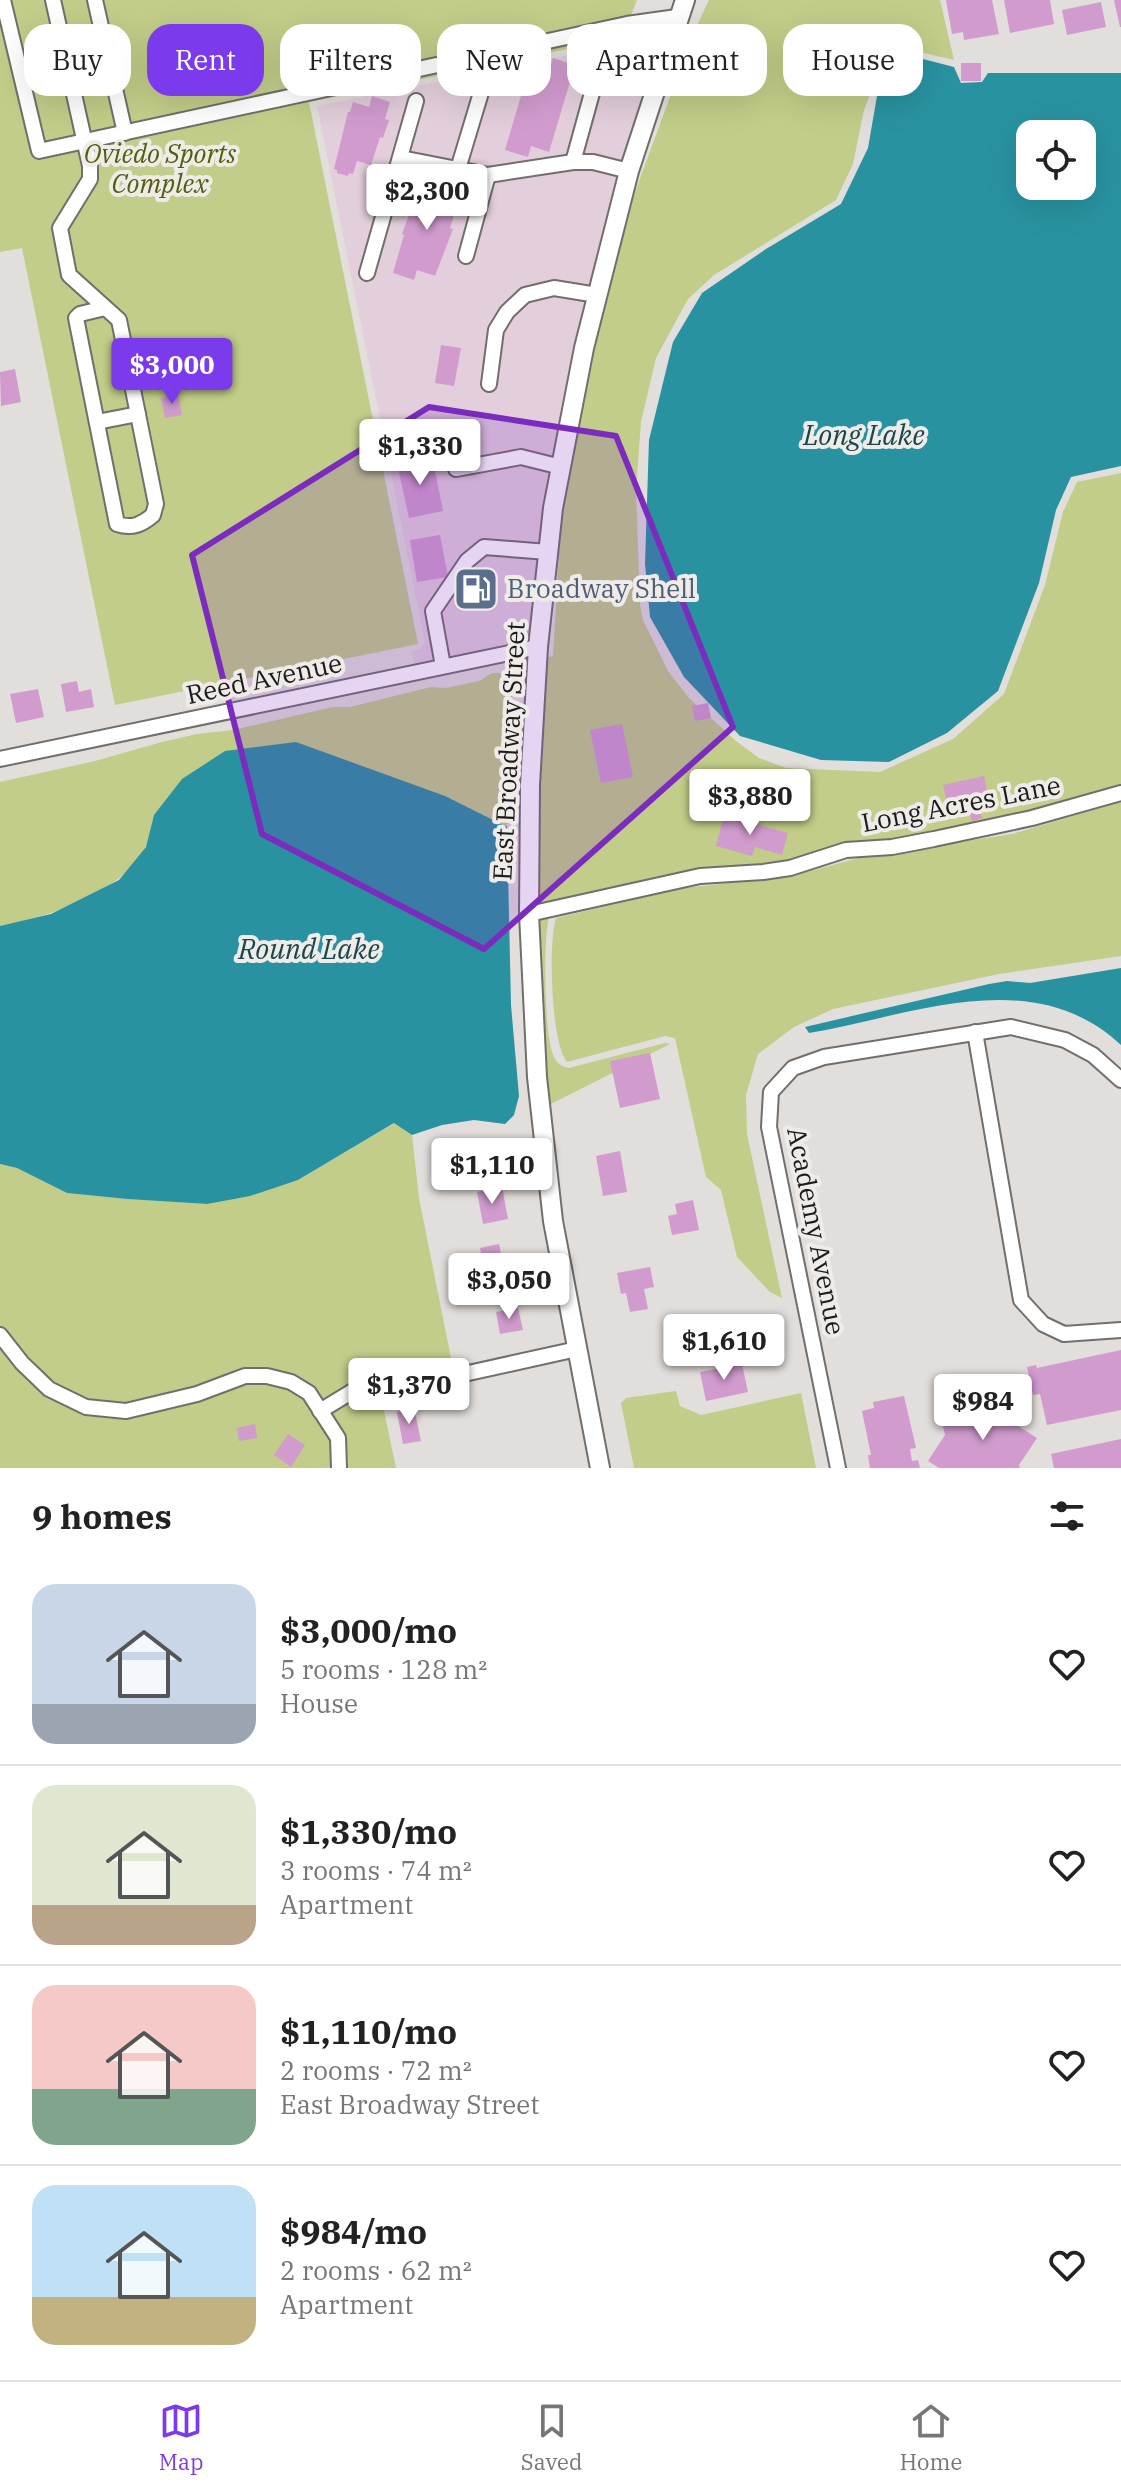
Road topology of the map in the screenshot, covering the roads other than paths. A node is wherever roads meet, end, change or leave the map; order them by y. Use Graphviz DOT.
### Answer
graph roads {
  1 [pos="3,0"];
  2 [pos="53,0"];
  3 [pos="95,0"];
  4 [pos="681,9"];
  5 [pos="480,96"];
  6 [pos="591,96"];
  7 [pos="416,101"];
  8 [pos="125,133"];
  9 [pos="84,141"];
  10 [pos="401,158"];
  11 [pos="573,162"];
  12 [pos="458,169"];
  13 [pos="629,171"];
  14 [pos="488,175"];
  15 [pos="466,256"];
  16 [pos="367,273"];
  17 [pos="597,295"];
  18 [pos="105,308"];
  19 [pos="489,384"];
  20 [pos="138,414"];
  21 [pos="97,422"];
  22 [pos="561,467"];
  23 [pos="456,469"];
  24 [pos="548,552"];
  25 [pos="538,647"];
  26 [pos="443,666"];
  27 [pos="0,759"];
  28 [pos="1121,793"];
  29 [pos="529,914"];
  30 [pos="975,1032"];
  31 [pos="1121,1080"];
  32 [pos="1121,1330"];
  33 [pos="0,1335"];
  34 [pos="577,1349"];
  35 [pos="320,1411"];
  36 [pos="339,1468"];
  37 [pos="600,1468"];
  38 [pos="838,1468"];
  1 -- 9 [label="street"];
  2 -- 9 [label="street"];
  3 -- 8 [label="street"];
  4 -- 8 [label="street"];
  4 -- 13 [label="main road, East Broadway Street"];
  5 -- 12 [label="street"];
  6 -- 11 [label="street"];
  7 -- 10 [label="street"];
  8 -- 9 [label="street"];
  9 -- 18 [label="street"];
  10 -- 12 [label="street"];
  10 -- 16 [label="street"];
  11 -- 13 [label="street"];
  11 -- 14 [label="street"];
  12 -- 14 [label="street"];
  13 -- 17 [label="main road, East Broadway Street"];
  14 -- 15 [label="street"];
  17 -- 19 [label="street"];
  17 -- 22 [label="main road, East Broadway Street"];
  18 -- 20 [label="street"];
  18 -- 21 [label="street"];
  20 -- 21 [label="street"];
  20 -- 21 [label="street"];
  22 -- 23 [label="street"];
  22 -- 24 [label="main road, East Broadway Street"];
  24 -- 25 [label="main road, East Broadway Street"];
  24 -- 26 [label="street"];
  25 -- 26 [label="street, Reed Avenue"];
  25 -- 29 [label="main road, East Broadway Street"];
  26 -- 27 [label="street, Reed Avenue"];
  28 -- 29 [label="street, Long Acres Lane"];
  29 -- 34 [label="main road, East Broadway Street"];
  30 -- 31 [label="street, Academy Avenue"];
  30 -- 32 [label="street"];
  30 -- 38 [label="street, Academy Avenue"];
  33 -- 35 [label="street"];
  34 -- 35 [label="street"];
  34 -- 37 [label="main road, East Broadway Street"];
  35 -- 36 [label="street"];
}
